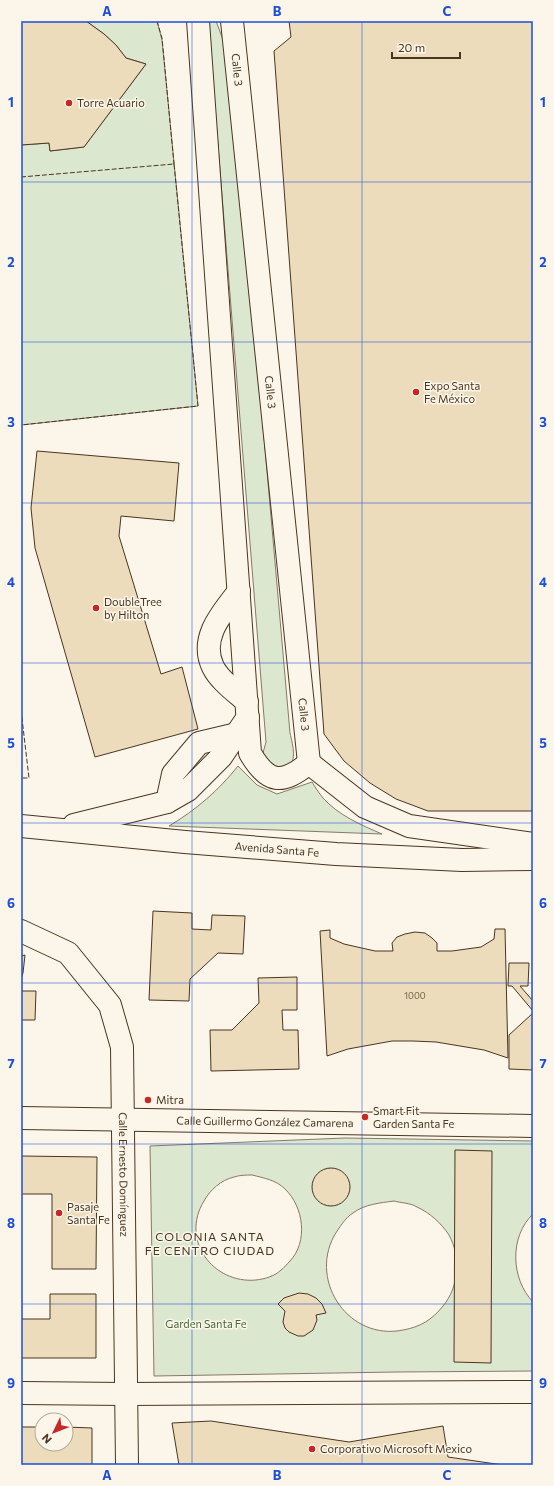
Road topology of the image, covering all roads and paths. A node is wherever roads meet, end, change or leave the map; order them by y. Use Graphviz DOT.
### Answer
graph roads {
  1 [pos="198,21"];
  2 [pos="232,21"];
  3 [pos="240,591"];
  4 [pos="244,718"];
  5 [pos="309,763"];
  6 [pos="21,826"];
  7 [pos="57,830"];
  8 [pos="533,844"];
  9 [pos="533,859"];
  10 [pos="21,931"];
  11 [pos="21,1118"];
  12 [pos="123,1120"];
  13 [pos="533,1126"];
  14 [pos="533,1392"];
  15 [pos="21,1393"];
  16 [pos="125,1394"];
  17 [pos="127,1465"];
  1 -- 3 [label="street"];
  2 -- 5 [label="street, Calle 3"];
  3 -- 4 [label="street"];
  3 -- 4 [label="street"];
  4 -- 5 [label="street"];
  4 -- 7 [label="street"];
  5 -- 8 [label="street"];
  6 -- 7 [label="street, Avenida Santa Fe"];
  7 -- 9 [label="street, Avenida Santa Fe"];
  10 -- 12 [label="street, Calle Ernesto Domínguez"];
  11 -- 12 [label="street, Calle Guillermo González Camarena"];
  12 -- 13 [label="street, Calle Guillermo González Camarena"];
  12 -- 16 [label="street, Calle Ernesto Domínguez"];
  14 -- 16 [label="street"];
  15 -- 16 [label="street"];
  16 -- 17 [label="street, Calle Ernesto Domínguez"];
}
